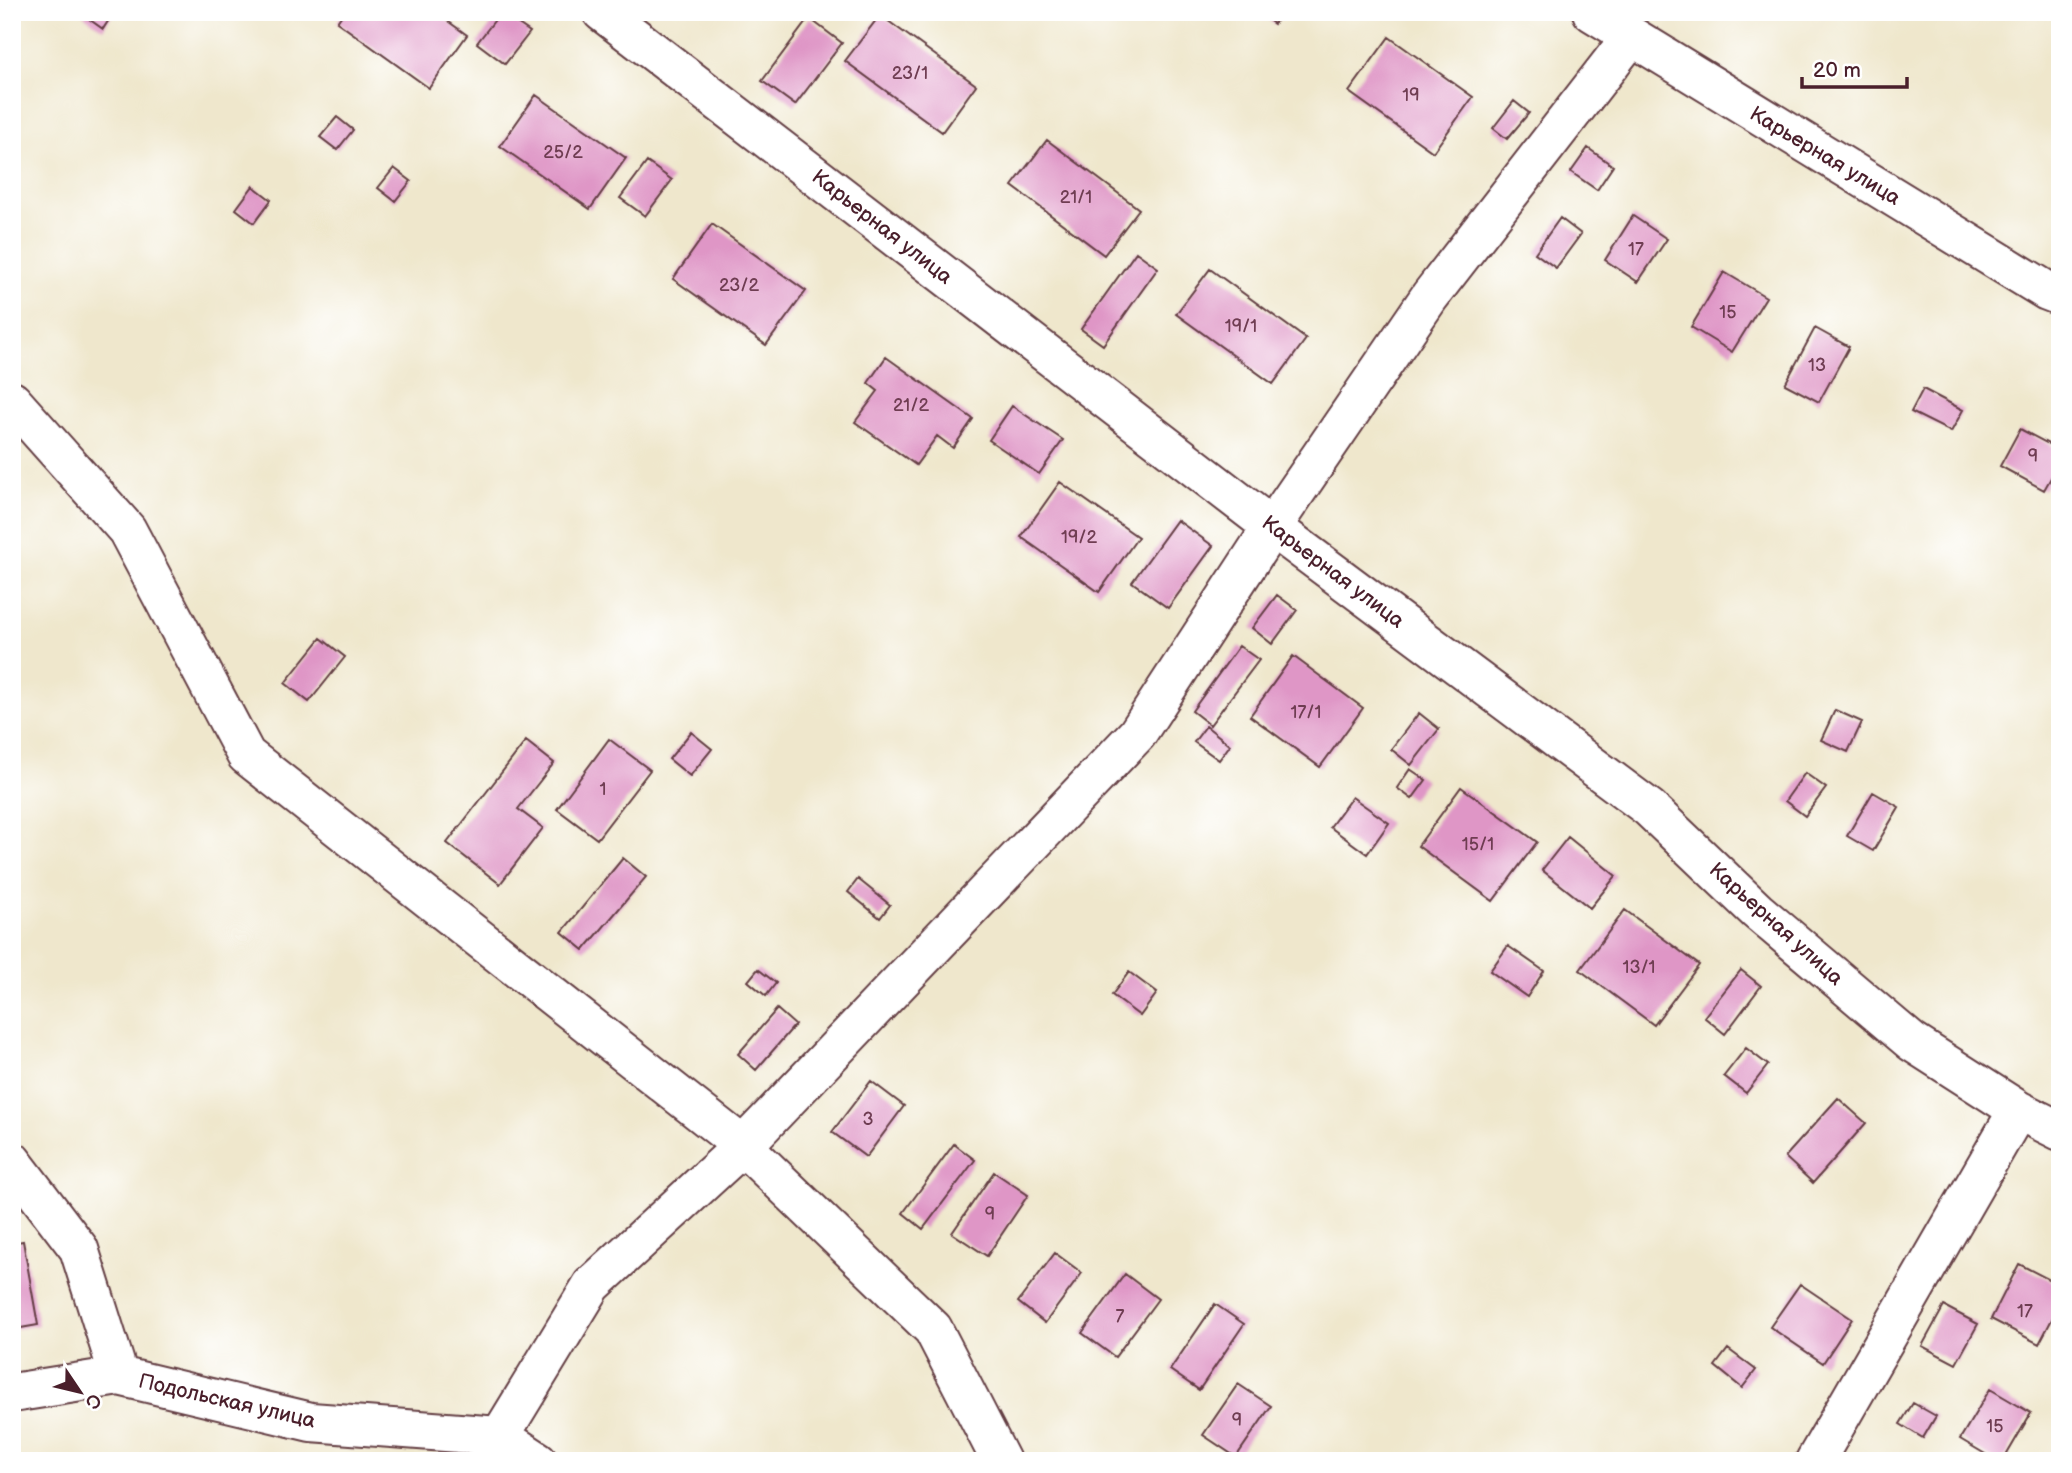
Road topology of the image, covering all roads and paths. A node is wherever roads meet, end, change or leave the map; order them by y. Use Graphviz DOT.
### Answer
graph roads {
  1 [pos="602,12"];
  2 [pos="1592,12"];
  3 [pos="1631,37"];
  4 [pos="2060,296"];
  5 [pos="12,401"];
  6 [pos="1272,527"];
  7 [pos="2018,1110"];
  8 [pos="2060,1131"];
  9 [pos="743,1146"];
  10 [pos="12,1161"];
  11 [pos="119,1376"];
  12 [pos="12,1393"];
  13 [pos="496,1449"];
  14 [pos="538,1461"];
  15 [pos="1001,1461"];
  16 [pos="1815,1461"];
  1 -- 6 [label="street, Карьерная улица"];
  2 -- 3 [label="street, Карьерная улица"];
  3 -- 4 [label="street, Карьерная улица"];
  3 -- 6 [label="street"];
  5 -- 9 [label="street"];
  6 -- 7 [label="street, Карьерная улица"];
  6 -- 9 [label="street"];
  7 -- 8 [label="street, Карьерная улица"];
  7 -- 16 [label="street"];
  9 -- 13 [label="street"];
  9 -- 15 [label="street"];
  10 -- 11 [label="street"];
  11 -- 12 [label="street"];
  11 -- 13 [label="street, Подольская улица"];
  13 -- 14 [label="street, Подольская улица"];
}
